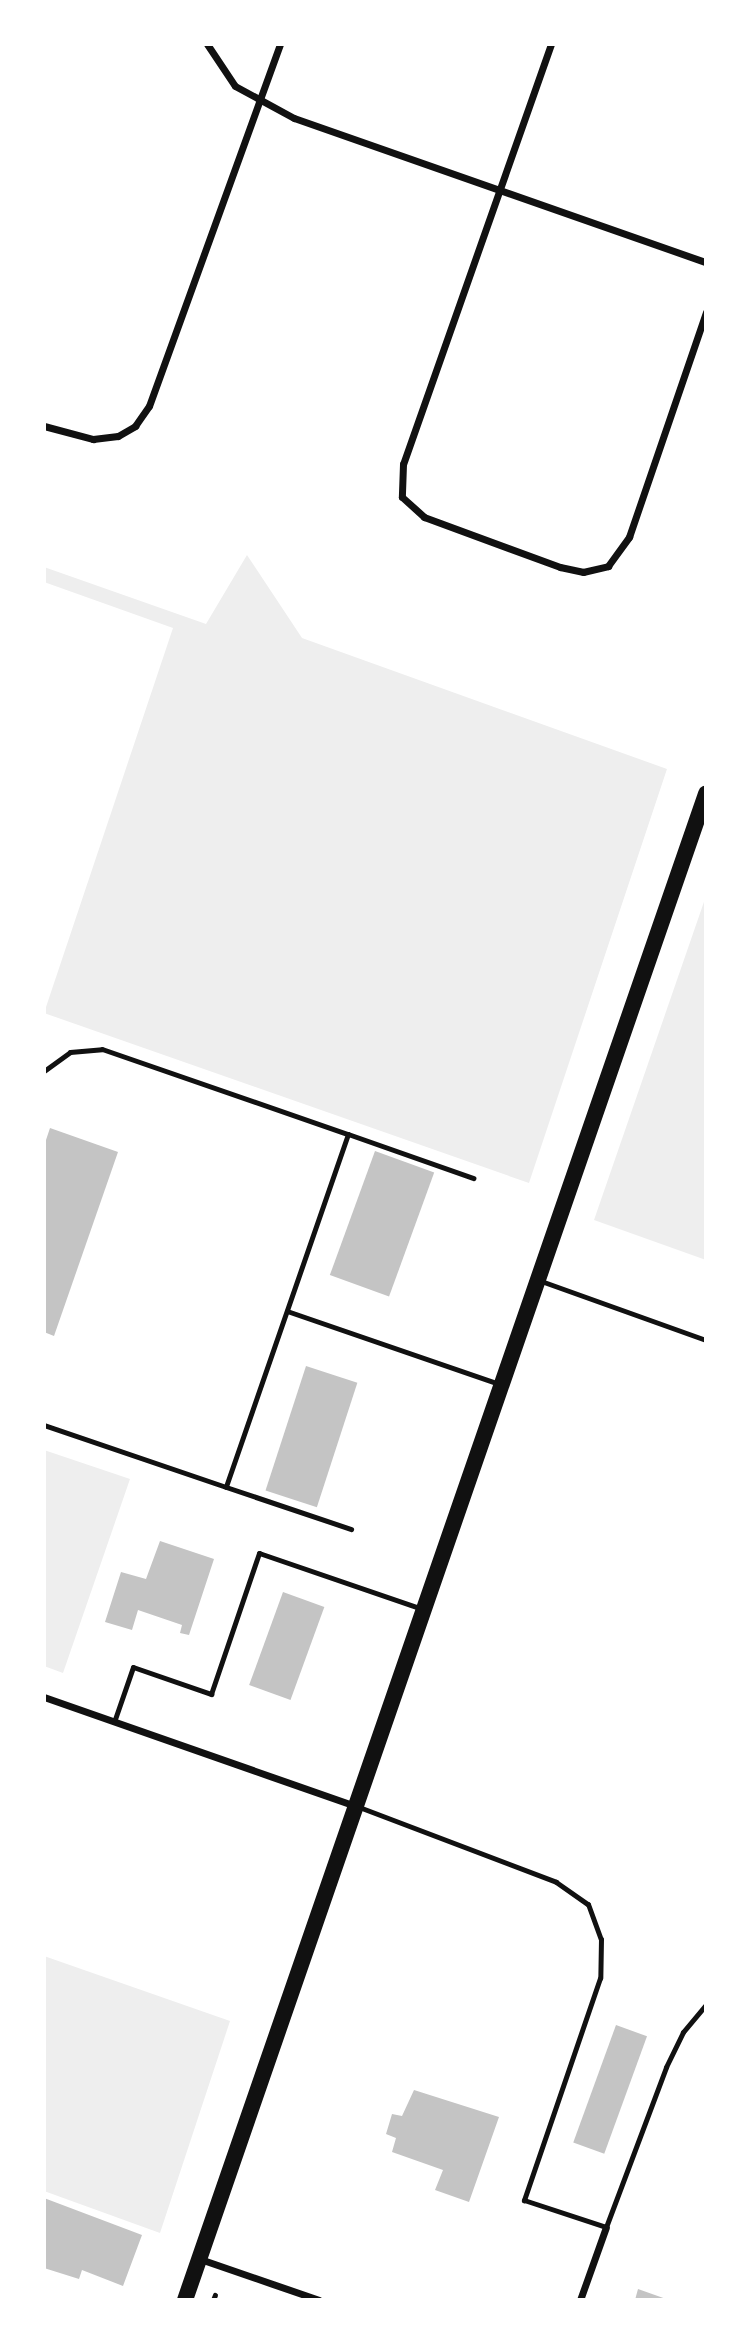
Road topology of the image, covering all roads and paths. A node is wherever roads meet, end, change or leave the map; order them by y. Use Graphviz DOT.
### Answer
graph roads {
  1 [pos="207,44"];
  2 [pos="280,44"];
  3 [pos="551,44"];
  4 [pos="260,102"];
  5 [pos="501,189"];
  6 [pos="706,262"];
  7 [pos="706,312"];
  8 [pos="44,426"];
  9 [pos="706,794"];
  10 [pos="44,1071"];
  11 [pos="348,1134"];
  12 [pos="473,1178"];
  13 [pos="538,1280"];
  14 [pos="287,1311"];
  15 [pos="706,1340"];
  16 [pos="502,1385"];
  17 [pos="44,1425"];
  18 [pos="226,1487"];
  19 [pos="351,1529"];
  20 [pos="424,1609"];
  21 [pos="44,1697"];
  22 [pos="114,1722"];
  23 [pos="356,1806"];
  24 [pos="706,2005"];
  25 [pos="606,2227"];
  26 [pos="200,2258"];
  27 [pos="185,2300"];
  28 [pos="318,2300"];
  29 [pos="580,2300"];
  1 -- 4 [label="street"];
  2 -- 4 [label="street"];
  3 -- 5 [label="street"];
  4 -- 5 [label="street"];
  4 -- 8 [label="street"];
  5 -- 6 [label="street"];
  5 -- 7 [label="street"];
  9 -- 13 [label="main road"];
  10 -- 11 [label="lane"];
  11 -- 12 [label="lane"];
  11 -- 14 [label="lane"];
  13 -- 15 [label="lane"];
  13 -- 16 [label="main road"];
  14 -- 16 [label="lane"];
  14 -- 18 [label="lane"];
  16 -- 20 [label="main road"];
  17 -- 18 [label="lane"];
  18 -- 19 [label="lane"];
  20 -- 22 [label="lane"];
  20 -- 23 [label="main road"];
  21 -- 22 [label="street"];
  22 -- 23 [label="street"];
  23 -- 25 [label="lane"];
  23 -- 26 [label="main road"];
  24 -- 25 [label="lane"];
  25 -- 29 [label="street"];
  26 -- 27 [label="main road"];
  26 -- 28 [label="street"];
}
